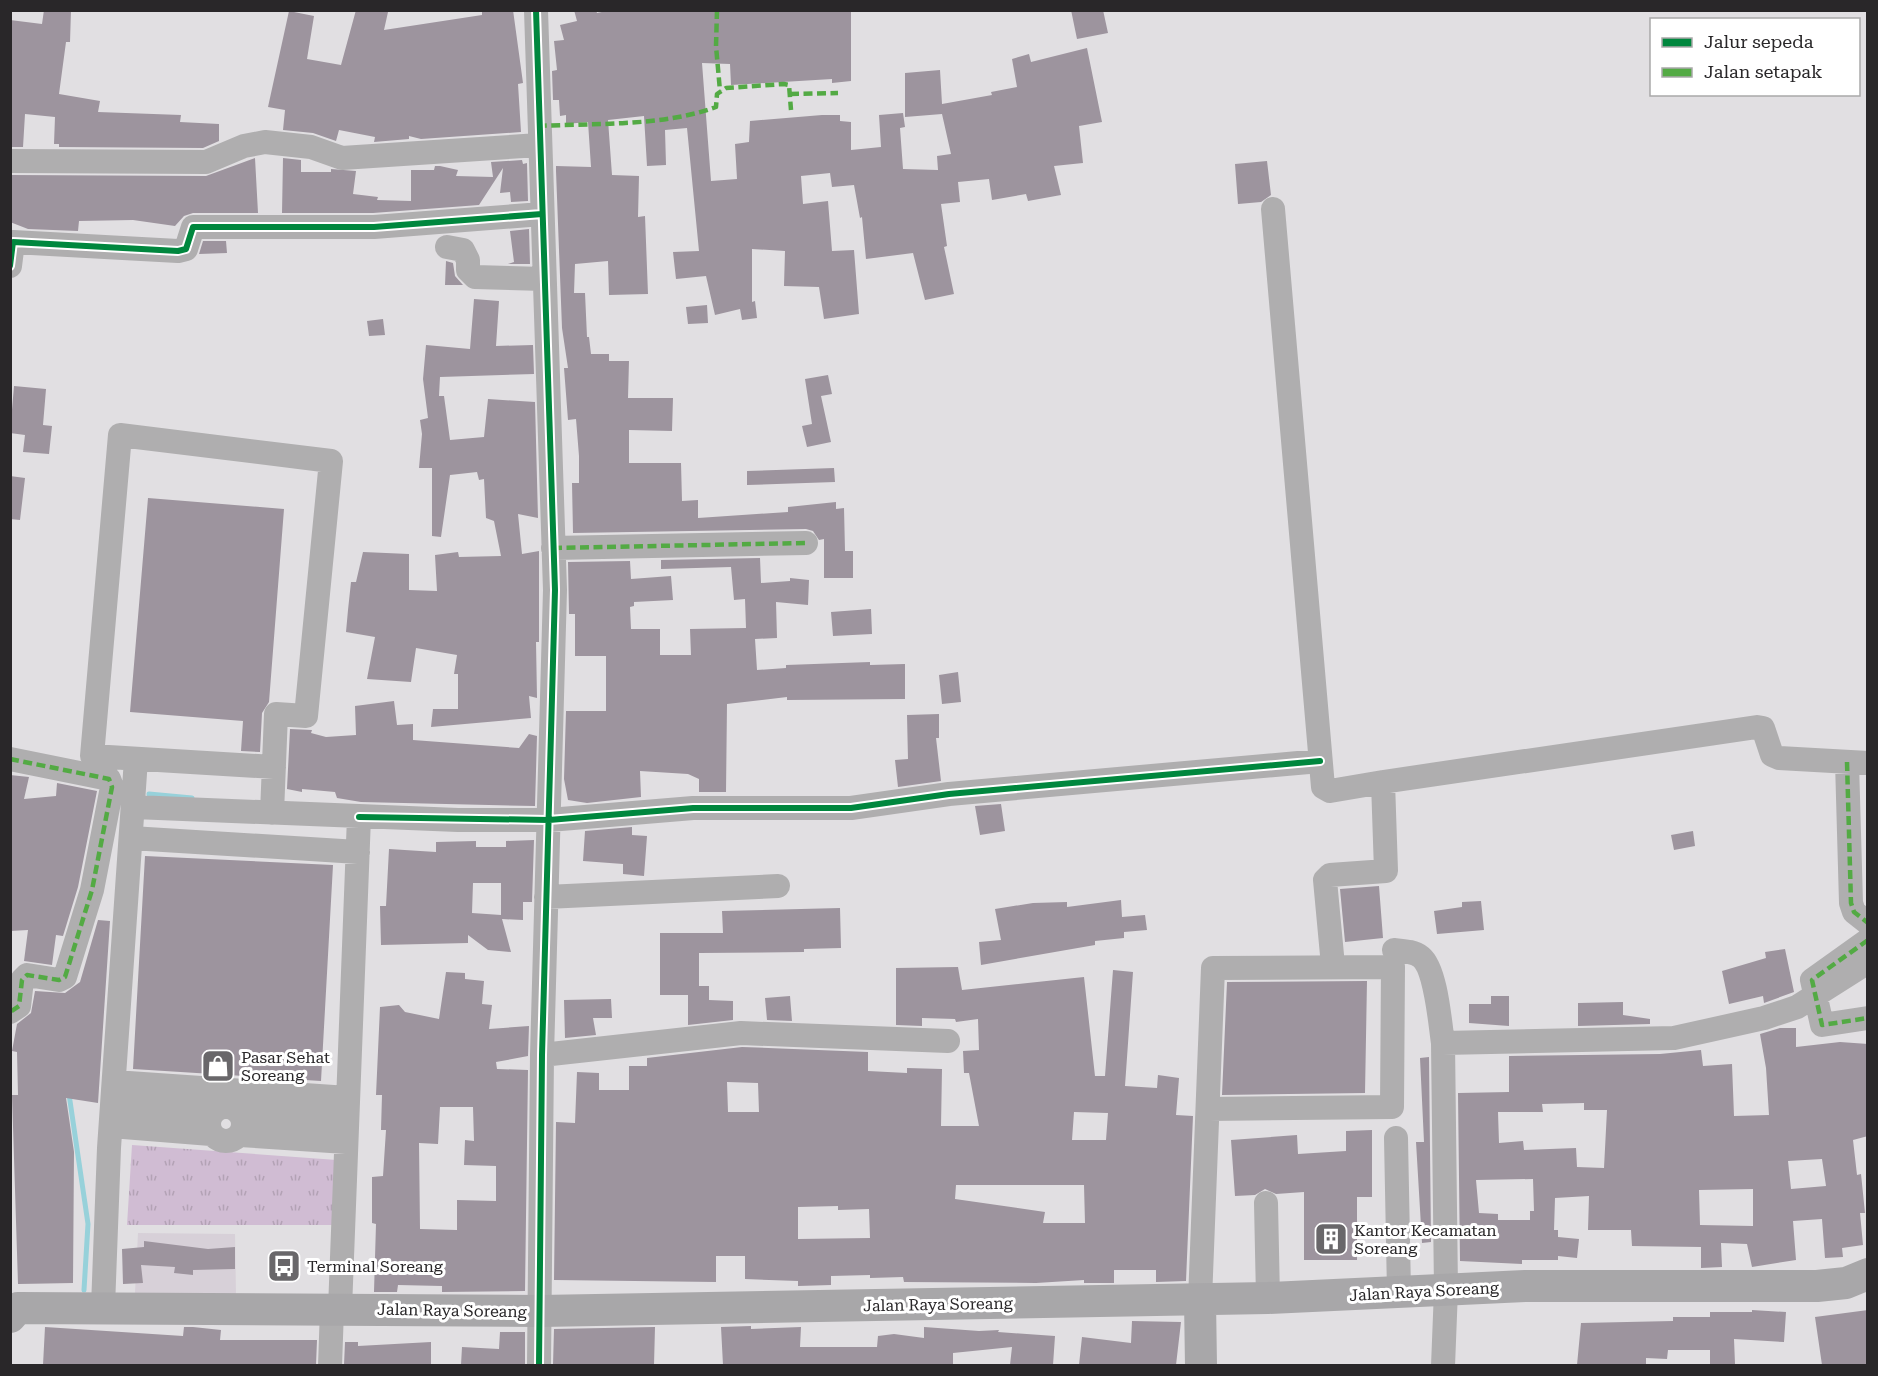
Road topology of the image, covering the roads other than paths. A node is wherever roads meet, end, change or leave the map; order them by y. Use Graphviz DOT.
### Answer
graph roads {
  1 [pos="536,10"];
  2 [pos="539,145"];
  3 [pos="10,161"];
  4 [pos="1273,209"];
  5 [pos="542,214"];
  6 [pos="12,243"];
  7 [pos="447,247"];
  8 [pos="544,279"];
  9 [pos="806,543"];
  10 [pos="553,548"];
  11 [pos="10,759"];
  12 [pos="136,759"];
  13 [pos="1320,761"];
  14 [pos="1857,762"];
  15 [pos="274,767"];
  16 [pos="1383,782"];
  17 [pos="134,807"];
  18 [pos="272,813"];
  19 [pos="359,817"];
  20 [pos="549,820"];
  21 [pos="131,838"];
  22 [pos="358,852"];
  23 [pos="778,886"];
  24 [pos="546,897"];
  25 [pos="1868,923"];
  26 [pos="1868,940"];
  27 [pos="1394,950"];
  28 [pos="1332,955"];
  29 [pos="1868,962"];
  30 [pos="1814,991"];
  31 [pos="10,1012"];
  32 [pos="1868,1018"];
  33 [pos="948,1041"];
  34 [pos="1443,1043"];
  35 [pos="542,1055"];
  36 [pos="113,1104"];
  37 [pos="1208,1109"];
  38 [pos="347,1120"];
  39 [pos="1396,1138"];
  40 [pos="1266,1203"];
  41 [pos="1868,1274"];
  42 [pos="1446,1290"];
  43 [pos="1399,1292"];
  44 [pos="1269,1298"];
  45 [pos="1200,1300"];
  46 [pos="103,1307"];
  47 [pos="336,1309"];
  48 [pos="13,1311"];
  49 [pos="540,1311"];
  50 [pos="330,1365"];
  51 [pos="539,1365"];
  52 [pos="1201,1365"];
  53 [pos="1443,1365"];
  1 -- 2 [label="street"];
  2 -- 3 [label="street"];
  2 -- 5 [label="street"];
  4 -- 13 [label="street"];
  5 -- 6 [label="street"];
  5 -- 8 [label="street"];
  7 -- 8 [label="street"];
  8 -- 10 [label="street"];
  9 -- 10 [label="street"];
  10 -- 20 [label="street"];
  11 -- 31 [label="street"];
  12 -- 15 [label="street"];
  12 -- 15 [label="street"];
  12 -- 17 [label="street"];
  13 -- 16 [label="street"];
  13 -- 20 [label="street"];
  14 -- 16 [label="street"];
  14 -- 25 [label="street"];
  15 -- 18 [label="street"];
  16 -- 28 [label="street"];
  17 -- 18 [label="street"];
  17 -- 21 [label="street"];
  18 -- 19 [label="street"];
  19 -- 20 [label="street"];
  19 -- 22 [label="street"];
  20 -- 24 [label="street"];
  21 -- 22 [label="street"];
  21 -- 36 [label="street"];
  22 -- 38 [label="street"];
  23 -- 24 [label="street"];
  24 -- 35 [label="street"];
  26 -- 30 [label="street"];
  27 -- 34 [label="street"];
  29 -- 30 [label="street"];
  30 -- 32 [label="street"];
  30 -- 34 [label="street"];
  33 -- 35 [label="street"];
  34 -- 42 [label="street"];
  35 -- 49 [label="street"];
  36 -- 38 [label="street"];
  36 -- 38 [label="street"];
  36 -- 46 [label="street"];
  37 -- 37 [label="street"];
  37 -- 45 [label="street"];
  38 -- 47 [label="street"];
  39 -- 43 [label="street"];
  40 -- 44 [label="street"];
  41 -- 42 [label="main road, Jalan Raya Soreang"];
  42 -- 43 [label="main road, Jalan Raya Soreang"];
  42 -- 53 [label="street"];
  43 -- 44 [label="main road, Jalan Raya Soreang"];
  44 -- 45 [label="main road, Jalan Raya Soreang"];
  45 -- 49 [label="main road, Jalan Raya Soreang"];
  45 -- 52 [label="main road"];
  46 -- 47 [label="main road, Jalan Raya Soreang"];
  46 -- 48 [label="main road, Jalan Raya Soreang"];
  47 -- 49 [label="main road, Jalan Raya Soreang"];
  47 -- 50 [label="street"];
  49 -- 51 [label="street"];
}
